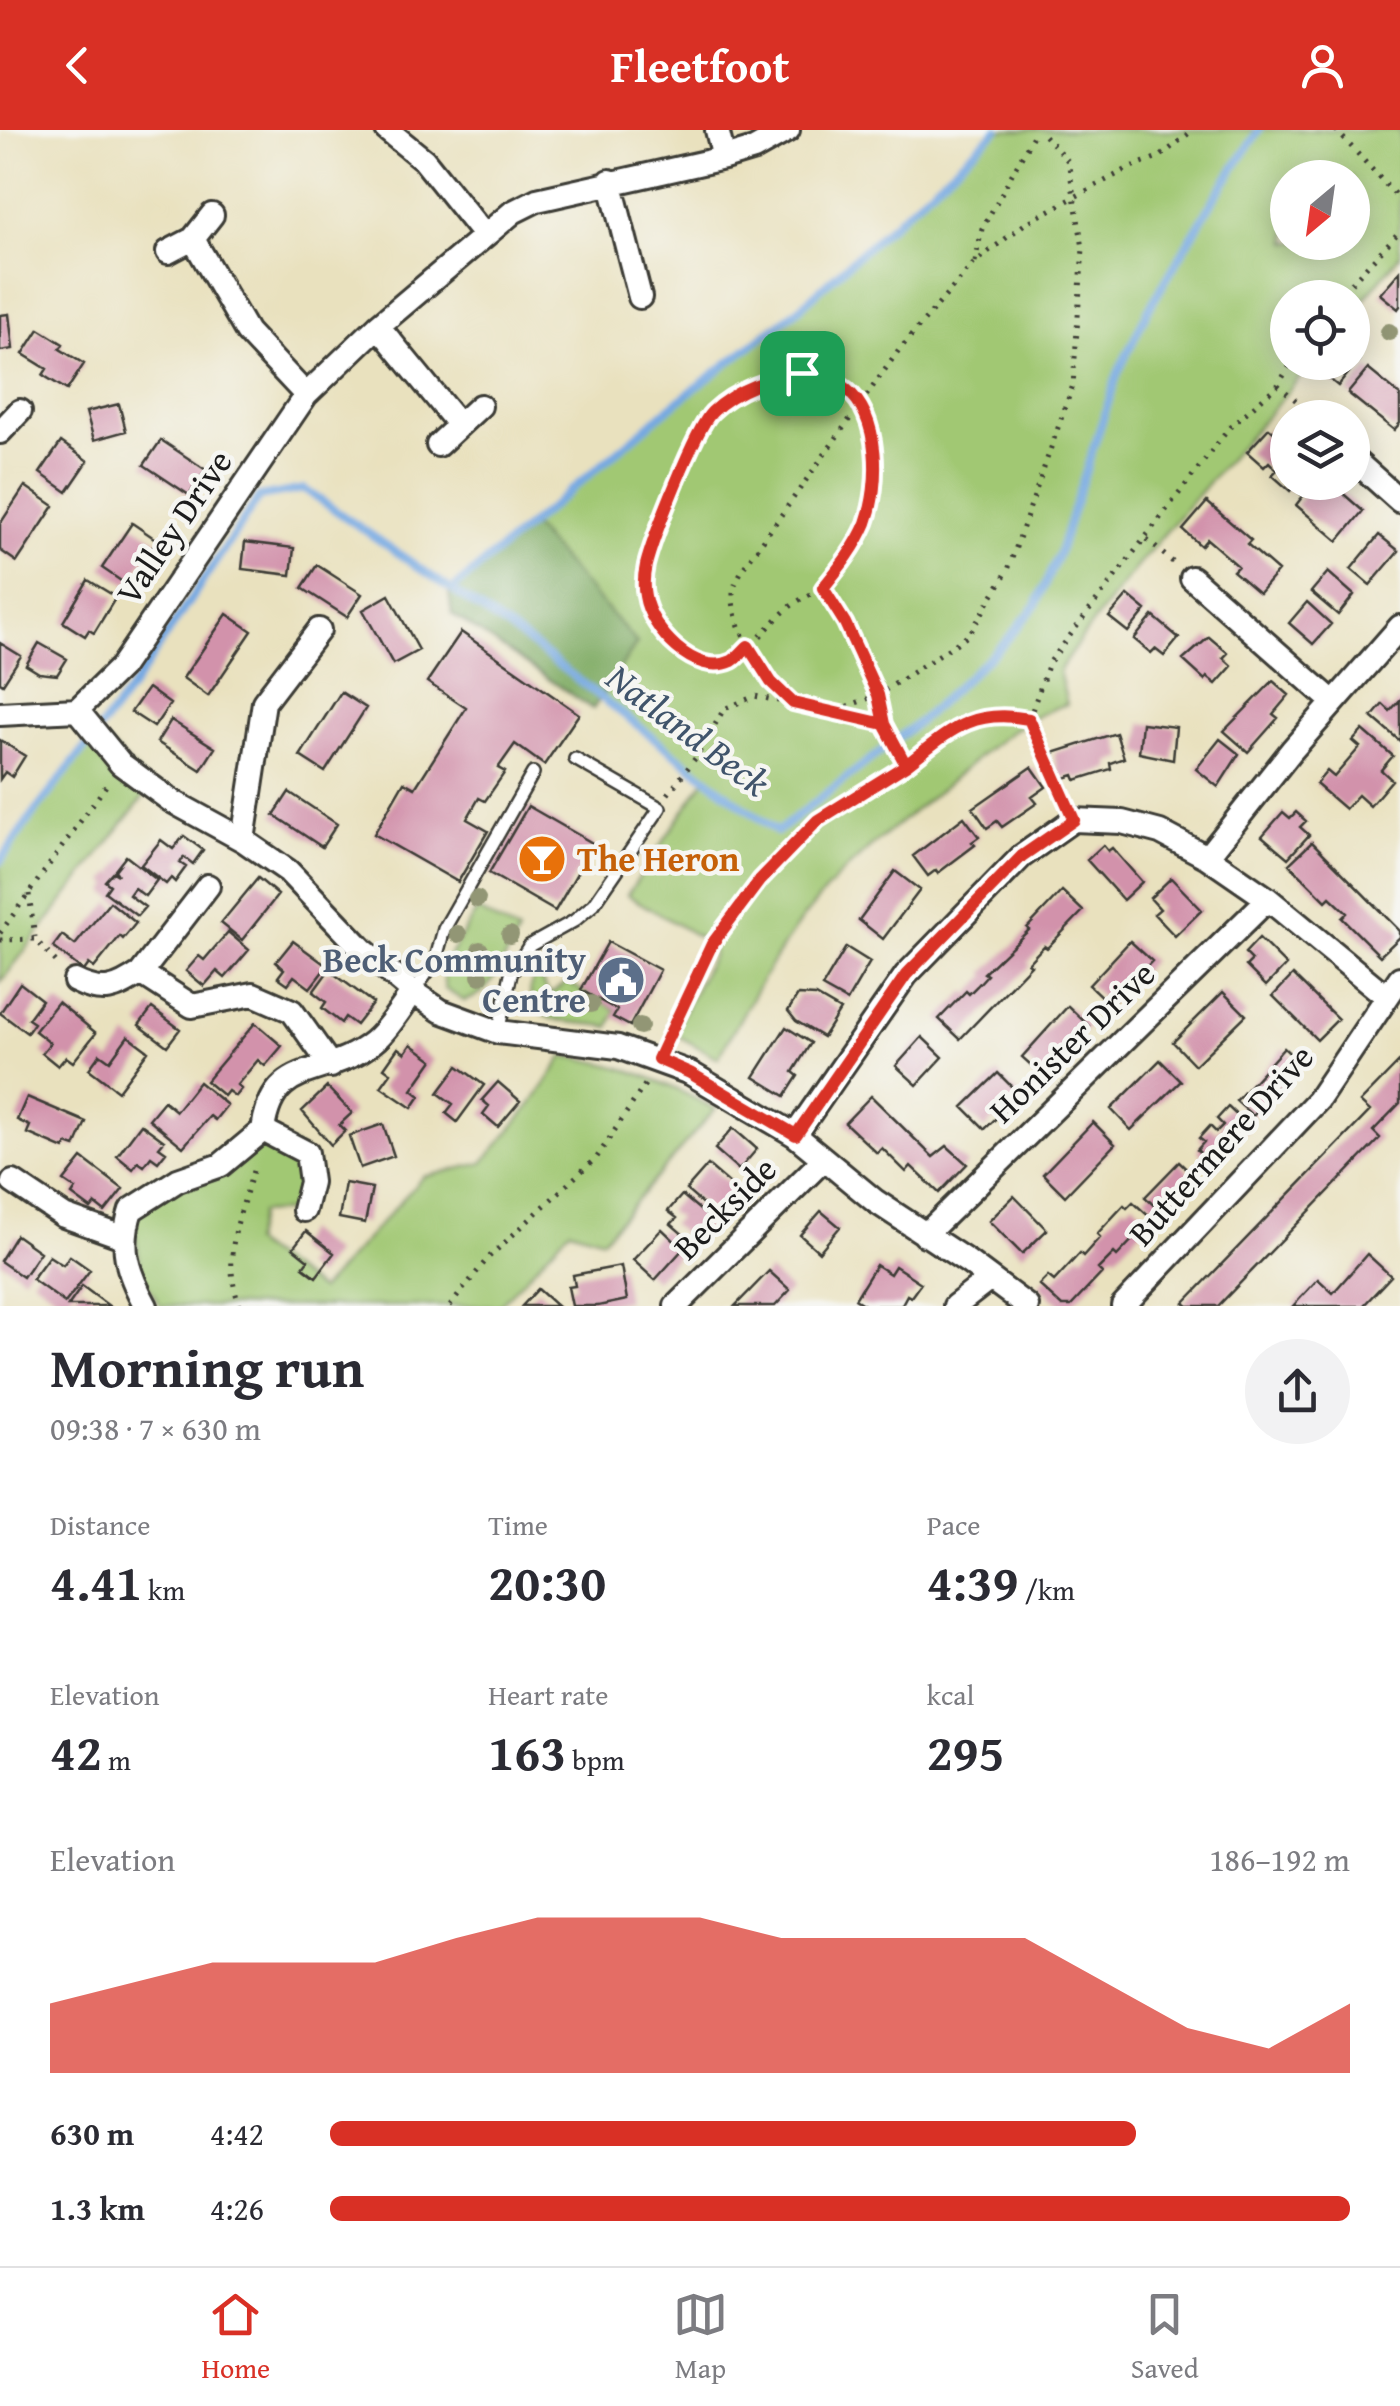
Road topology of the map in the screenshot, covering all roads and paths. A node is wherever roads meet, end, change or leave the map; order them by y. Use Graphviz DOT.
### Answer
graph roads {
  1 [pos="386,130"];
  2 [pos="717,130"];
  3 [pos="788,130"];
  4 [pos="1038,130"];
  5 [pos="1194,130"];
  6 [pos="1336,130"];
  7 [pos="724,158"];
  8 [pos="610,181"];
  9 [pos="1074,196"];
  10 [pos="1400,200"];
  11 [pos="212,216"];
  12 [pos="1400,232"];
  13 [pos="484,235"];
  14 [pos="193,239"];
  15 [pos="168,252"];
  16 [pos="975,262"];
  17 [pos="1354,280"];
  18 [pos="640,297"];
  19 [pos="378,326"];
  20 [pos="1281,380"];
  21 [pos="306,395"];
  22 [pos="480,406"];
  23 [pos="861,406"];
  24 [pos="20,411"];
  25 [pos="459,425"];
  26 [pos="0,432"];
  27 [pos="438,445"];
  28 [pos="1370,474"];
  29 [pos="1400,500"];
  30 [pos="1147,540"];
  31 [pos="1192,578"];
  32 [pos="823,588"];
  33 [pos="1400,627"];
  34 [pos="318,630"];
  35 [pos="748,646"];
  36 [pos="878,695"];
  37 [pos="1333,702"];
  38 [pos="793,703"];
  39 [pos="831,712"];
  40 [pos="0,714"];
  41 [pos="83,716"];
  42 [pos="1029,719"];
  43 [pos="884,724"];
  44 [pos="114,755"];
  45 [pos="575,759"];
  46 [pos="906,765"];
  47 [pos="533,773"];
  48 [pos="678,779"];
  49 [pos="1074,820"];
  50 [pos="242,840"];
  51 [pos="1207,858"];
  52 [pos="208,886"];
  53 [pos="29,891"];
  54 [pos="1268,899"];
  55 [pos="0,937"];
  56 [pos="35,938"];
  57 [pos="142,973"];
  58 [pos="74,981"];
  59 [pos="1393,987"];
  60 [pos="413,992"];
  61 [pos="498,1032"];
  62 [pos="658,1059"];
  63 [pos="331,1066"];
  64 [pos="263,1130"];
  65 [pos="796,1135"];
  66 [pos="824,1159"];
  67 [pos="13,1182"];
  68 [pos="304,1210"];
  69 [pos="925,1235"];
  70 [pos="122,1237"];
  71 [pos="990,1279"];
  72 [pos="146,1306"];
  73 [pos="240,1306"];
  74 [pos="450,1306"];
  75 [pos="676,1306"];
  76 [pos="955,1306"];
  77 [pos="1027,1306"];
  78 [pos="1122,1306"];
  1 -- 13 [label="street"];
  2 -- 7 [label="street"];
  3 -- 7 [label="street, Valley Drive"];
  4 -- 9 [label="path"];
  4 -- 16 [label="path"];
  5 -- 9 [label="path"];
  6 -- 10 [label="path"];
  7 -- 8 [label="street, Valley Drive"];
  8 -- 13 [label="street, Valley Drive"];
  8 -- 18 [label="street"];
  9 -- 16 [label="path"];
  9 -- 36 [label="path"];
  11 -- 14 [label="street"];
  12 -- 17 [label="path"];
  13 -- 19 [label="street, Valley Drive"];
  14 -- 15 [label="street"];
  14 -- 21 [label="street"];
  16 -- 23 [label="path"];
  19 -- 21 [label="street, Valley Drive"];
  19 -- 25 [label="street"];
  20 -- 30 [label="path"];
  21 -- 41 [label="street, Valley Drive"];
  22 -- 25 [label="street"];
  23 -- 32 [label="path"];
  23 -- 35 [label="path"];
  23 -- 35 [label="path"];
  24 -- 26 [label="street"];
  25 -- 27 [label="street"];
  28 -- 29 [label="street"];
  30 -- 31 [label="path"];
  30 -- 42 [label="path"];
  31 -- 37 [label="street"];
  32 -- 35 [label="path"];
  32 -- 36 [label="path"];
  33 -- 37 [label="street"];
  34 -- 50 [label="street"];
  35 -- 38 [label="path"];
  36 -- 39 [label="path"];
  36 -- 43 [label="path"];
  37 -- 51 [label="street"];
  38 -- 39 [label="path"];
  38 -- 48 [label="path"];
  39 -- 43 [label="path"];
  40 -- 41 [label="street"];
  41 -- 44 [label="street"];
  42 -- 46 [label="path"];
  42 -- 49 [label="path"];
  43 -- 46 [label="path"];
  44 -- 50 [label="street"];
  44 -- 53 [label="path"];
  45 -- 61 [label="lane"];
  46 -- 62 [label="path"];
  47 -- 60 [label="lane"];
  49 -- 51 [label="street"];
  49 -- 65 [label="street"];
  50 -- 60 [label="street"];
  51 -- 54 [label="street"];
  52 -- 57 [label="street"];
  53 -- 55 [label="path"];
  53 -- 56 [label="path"];
  54 -- 59 [label="street"];
  54 -- 69 [label="street, Honister Drive"];
  55 -- 56 [label="path"];
  56 -- 58 [label="path"];
  57 -- 58 [label="street"];
  57 -- 63 [label="street"];
  59 -- 78 [label="street, Buttermere Drive"];
  60 -- 61 [label="street"];
  60 -- 63 [label="street"];
  61 -- 62 [label="street"];
  62 -- 65 [label="street"];
  62 -- 74 [label="path"];
  63 -- 64 [label="street"];
  64 -- 68 [label="street"];
  64 -- 70 [label="street"];
  64 -- 73 [label="path"];
  65 -- 66 [label="street"];
  66 -- 69 [label="street"];
  66 -- 75 [label="street, Beckside"];
  67 -- 70 [label="street"];
  69 -- 71 [label="street"];
  70 -- 72 [label="street"];
  71 -- 76 [label="street"];
  71 -- 77 [label="street"];
}
